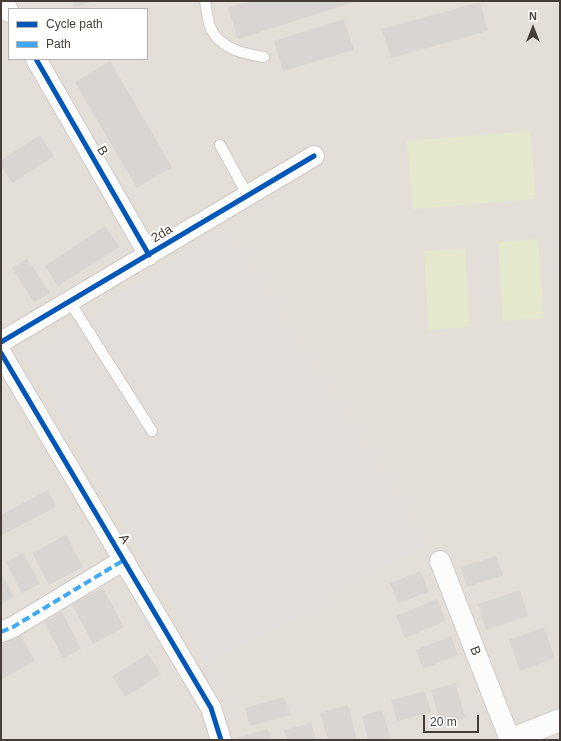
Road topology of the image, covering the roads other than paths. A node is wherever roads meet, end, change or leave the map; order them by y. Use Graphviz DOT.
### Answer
graph roads {
  1 [pos="3,1"];
  2 [pos="205,1"];
  3 [pos="8,10"];
  4 [pos="264,58"];
  5 [pos="37,60"];
  6 [pos="220,145"];
  7 [pos="314,156"];
  8 [pos="248,196"];
  9 [pos="149,254"];
  10 [pos="70,302"];
  11 [pos="1,342"];
  12 [pos="1,354"];
  13 [pos="152,431"];
  14 [pos="124,560"];
  15 [pos="440,561"];
  16 [pos="1,632"];
  17 [pos="560,720"];
  18 [pos="221,740"];
  19 [pos="510,740"];
  1 -- 3 [label="street"];
  2 -- 4 [label="lane"];
  5 -- 9 [label="street, B"];
  6 -- 8 [label="lane"];
  7 -- 8 [label="street, 2da"];
  8 -- 9 [label="street, 2da"];
  9 -- 10 [label="street, 2da"];
  10 -- 11 [label="street, 2da"];
  10 -- 13 [label="lane"];
  12 -- 14 [label="street, A"];
  14 -- 16 [label="street"];
  14 -- 18 [label="street, A"];
  15 -- 19 [label="street, B"];
  17 -- 19 [label="street"];
}
